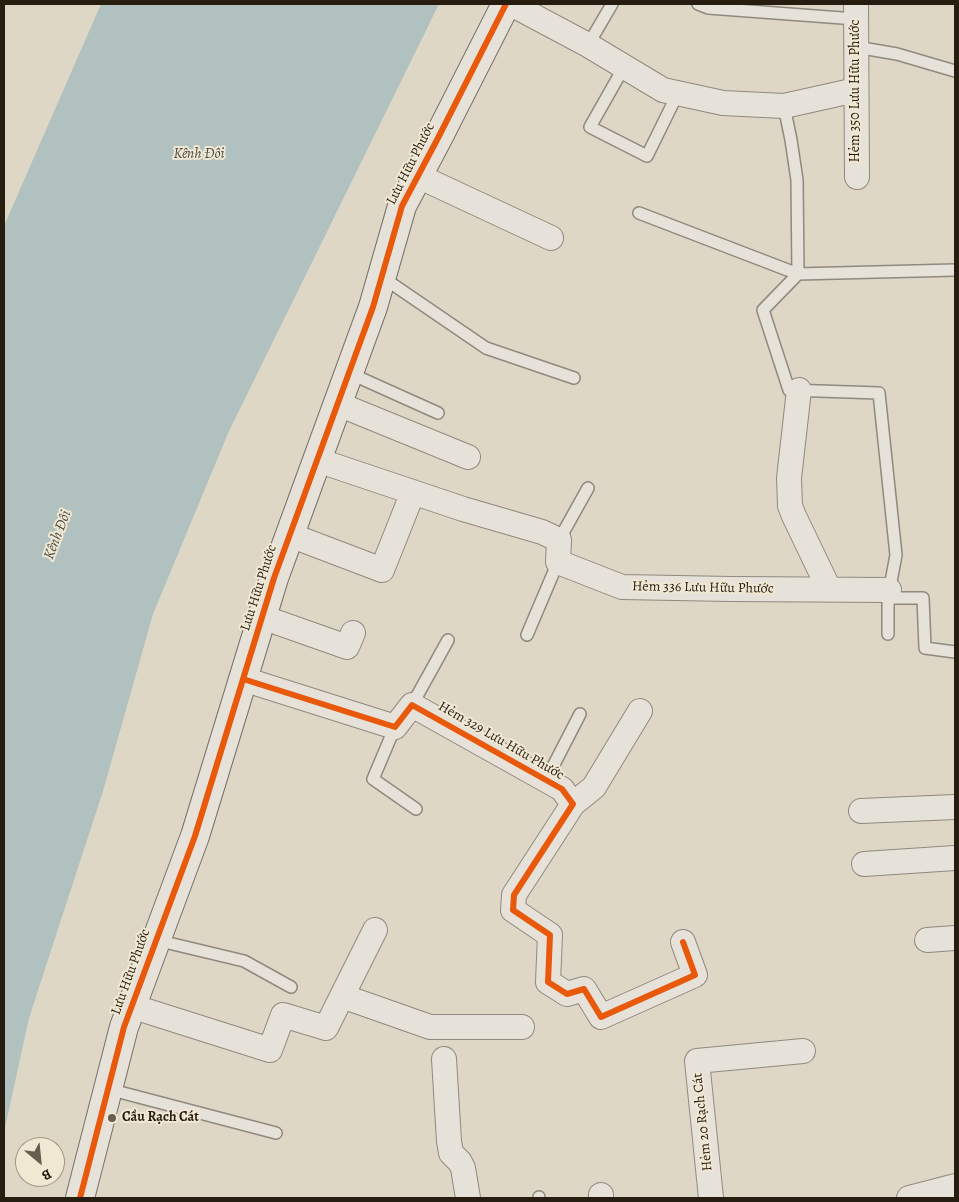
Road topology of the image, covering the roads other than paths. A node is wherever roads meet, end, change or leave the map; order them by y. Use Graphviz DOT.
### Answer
graph roads {
  1 [pos="506,4"];
  2 [pos="511,4"];
  3 [pos="612,4"];
  4 [pos="698,4"];
  5 [pos="856,11"];
  6 [pos="588,45"];
  7 [pos="856,47"];
  8 [pos="624,67"];
  9 [pos="955,71"];
  10 [pos="856,90"];
  11 [pos="678,93"];
  12 [pos="784,106"];
  13 [pos="418,176"];
  14 [pos="857,177"];
  15 [pos="640,214"];
  16 [pos="551,238"];
  17 [pos="955,270"];
  18 [pos="798,274"];
  19 [pos="382,277"];
  20 [pos="349,373"];
  21 [pos="574,378"];
  22 [pos="799,390"];
  23 [pos="338,404"];
  24 [pos="438,413"];
  25 [pos="468,457"];
  26 [pos="318,460"];
  27 [pos="588,488"];
  28 [pos="413,492"];
  29 [pos="290,535"];
  30 [pos="559,551"];
  31 [pos="829,589"];
  32 [pos="888,594"];
  33 [pos="262,617"];
  34 [pos="354,633"];
  35 [pos="888,634"];
  36 [pos="527,635"];
  37 [pos="448,640"];
  38 [pos="955,652"];
  39 [pos="243,679"];
  40 [pos="412,705"];
  41 [pos="640,711"];
  42 [pos="580,714"];
  43 [pos="395,727"];
  44 [pos="546,780"];
  45 [pos="573,804"];
  46 [pos="955,807"];
  47 [pos="416,809"];
  48 [pos="861,811"];
  49 [pos="955,858"];
  50 [pos="864,864"];
  51 [pos="375,930"];
  52 [pos="955,938"];
  53 [pos="156,940"];
  54 [pos="927,940"];
  55 [pos="683,942"];
  56 [pos="291,987"];
  57 [pos="342,996"];
  58 [pos="131,1006"];
  59 [pos="522,1027"];
  60 [pos="803,1051"];
  61 [pos="444,1059"];
  62 [pos="108,1088"];
  63 [pos="276,1132"];
  64 [pos="955,1186"];
  65 [pos="80,1198"];
  66 [pos="468,1198"];
  67 [pos="711,1198"];
  68 [pos="909,1198"];
  1 -- 13 [label="street, Lưu Hữu Phước"];
  2 -- 6 [label="street"];
  3 -- 6 [label="lane"];
  4 -- 5 [label="lane"];
  5 -- 7 [label="street, Hẻm 350 Lưu Hữu Phước"];
  6 -- 8 [label="street"];
  7 -- 9 [label="lane"];
  7 -- 10 [label="street, Hẻm 350 Lưu Hữu Phước"];
  8 -- 11 [label="street"];
  8 -- 11 [label="lane"];
  10 -- 12 [label="street"];
  10 -- 14 [label="street, Hẻm 350 Lưu Hữu Phước"];
  11 -- 12 [label="street"];
  12 -- 18 [label="lane"];
  13 -- 16 [label="street"];
  13 -- 19 [label="street, Lưu Hữu Phước"];
  15 -- 18 [label="lane"];
  17 -- 18 [label="lane"];
  18 -- 22 [label="lane"];
  19 -- 20 [label="street, Lưu Hữu Phước"];
  19 -- 21 [label="lane"];
  20 -- 23 [label="street, Lưu Hữu Phước"];
  20 -- 24 [label="lane"];
  22 -- 31 [label="street"];
  22 -- 32 [label="lane"];
  23 -- 25 [label="street"];
  23 -- 26 [label="street, Lưu Hữu Phước"];
  26 -- 28 [label="street, Hẻm 336 Lưu Hữu Phước"];
  26 -- 29 [label="street, Lưu Hữu Phước"];
  27 -- 30 [label="lane"];
  28 -- 29 [label="street"];
  28 -- 30 [label="street, Hẻm 336 Lưu Hữu Phước"];
  29 -- 33 [label="street, Lưu Hữu Phước"];
  30 -- 31 [label="street, Hẻm 336 Lưu Hữu Phước"];
  30 -- 36 [label="lane"];
  31 -- 32 [label="street, Hẻm 336 Lưu Hữu Phước"];
  32 -- 35 [label="lane"];
  32 -- 38 [label="lane"];
  33 -- 34 [label="street"];
  33 -- 39 [label="street, Lưu Hữu Phước"];
  37 -- 40 [label="lane"];
  39 -- 43 [label="street"];
  39 -- 53 [label="street, Lưu Hữu Phước"];
  40 -- 43 [label="street"];
  40 -- 44 [label="street, Hẻm 329 Lưu Hữu Phước"];
  41 -- 45 [label="street"];
  42 -- 44 [label="lane"];
  43 -- 47 [label="lane"];
  44 -- 45 [label="street, Hẻm 329 Lưu Hữu Phước"];
  45 -- 55 [label="street"];
  46 -- 48 [label="street"];
  49 -- 50 [label="street"];
  51 -- 57 [label="street"];
  52 -- 54 [label="street"];
  53 -- 56 [label="lane"];
  53 -- 58 [label="street, Lưu Hữu Phước"];
  57 -- 58 [label="street"];
  57 -- 59 [label="street"];
  58 -- 62 [label="street, Lưu Hữu Phước"];
  60 -- 67 [label="street, Hẻm 20 Rạch Cát"];
  61 -- 66 [label="street"];
  62 -- 63 [label="lane"];
  62 -- 65 [label="street, Lưu Hữu Phước"];
  64 -- 68 [label="street"];
}
